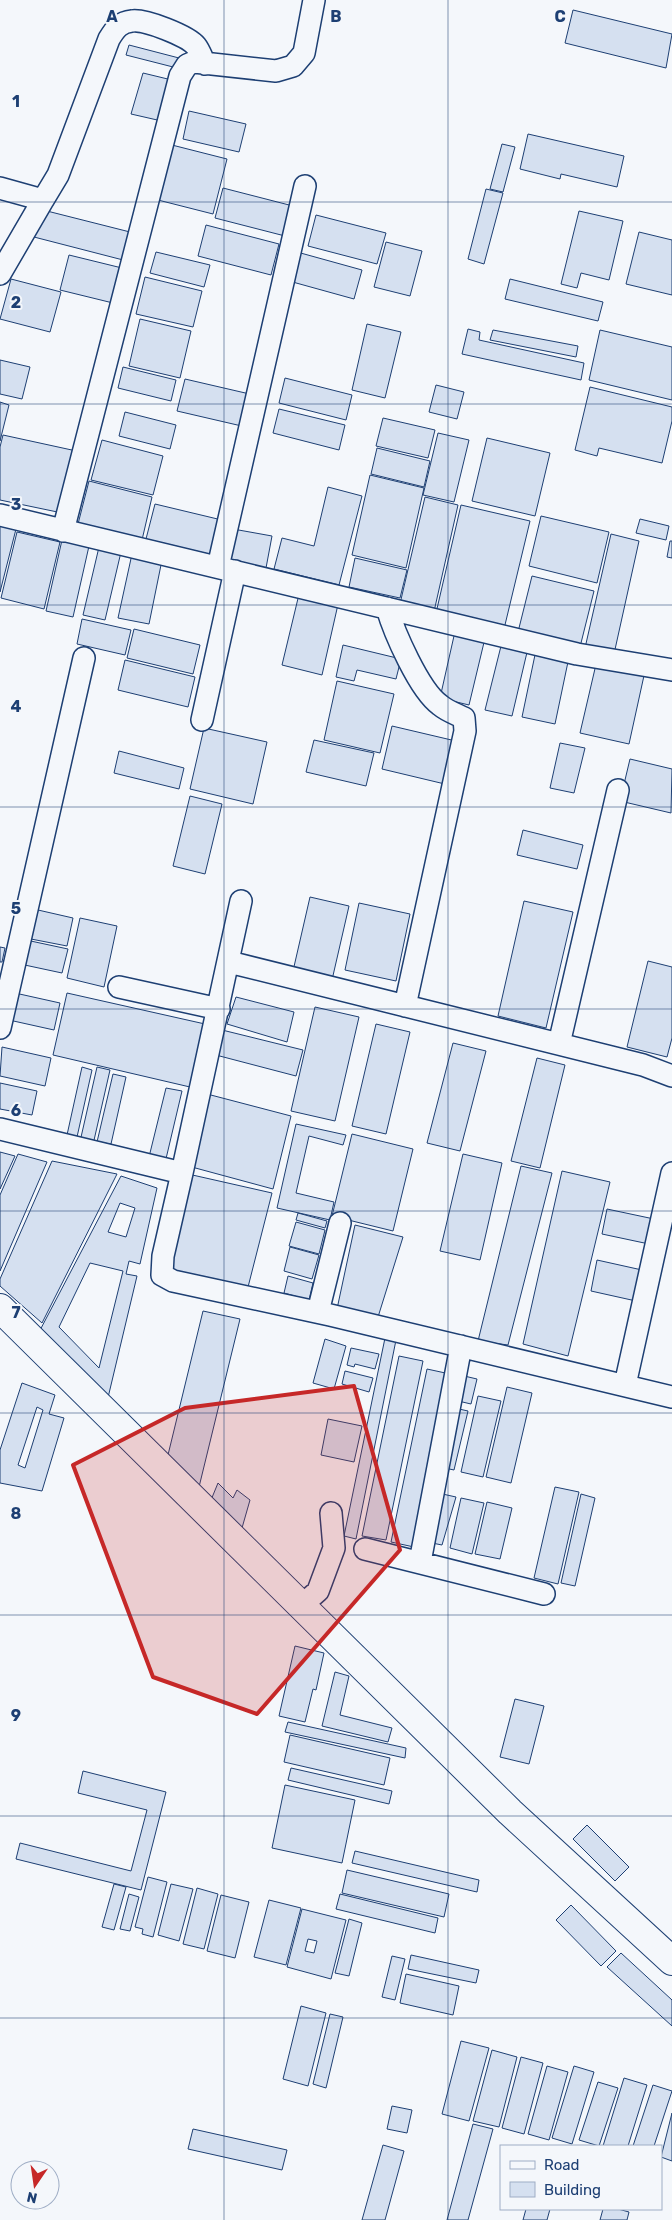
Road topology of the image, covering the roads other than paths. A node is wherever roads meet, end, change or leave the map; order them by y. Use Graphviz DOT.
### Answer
graph roads {
  1 [pos="314,0"];
  2 [pos="204,64"];
  3 [pos="305,186"];
  4 [pos="0,188"];
  5 [pos="43,200"];
  6 [pos="0,274"];
  7 [pos="0,515"];
  8 [pos="63,531"];
  9 [pos="226,569"];
  10 [pos="387,608"];
  11 [pos="84,658"];
  12 [pos="672,670"];
  13 [pos="202,720"];
  14 [pos="618,790"];
  15 [pos="241,901"];
  16 [pos="229,962"];
  17 [pos="120,987"];
  18 [pos="405,1006"];
  19 [pos="219,1009"];
  20 [pos="0,1028"];
  21 [pos="559,1044"];
  22 [pos="672,1076"];
  23 [pos="0,1129"];
  24 [pos="182,1173"];
  25 [pos="672,1173"];
  26 [pos="345,1225"];
  27 [pos="0,1308"];
  28 [pos="324,1314"];
  29 [pos="461,1346"];
  30 [pos="626,1385"];
  31 [pos="672,1396"];
  32 [pos="331,1513"];
  33 [pos="365,1549"];
  34 [pos="420,1562"];
  35 [pos="544,1594"];
  36 [pos="301,1606"];
  37 [pos="672,1961"];
  1 -- 2 [label="street"];
  2 -- 5 [label="street"];
  2 -- 8 [label="street"];
  3 -- 9 [label="street"];
  4 -- 5 [label="street"];
  5 -- 6 [label="street"];
  7 -- 8 [label="street"];
  8 -- 9 [label="street"];
  9 -- 10 [label="street"];
  9 -- 13 [label="street"];
  10 -- 12 [label="street"];
  10 -- 18 [label="street"];
  11 -- 20 [label="street"];
  14 -- 21 [label="street"];
  15 -- 16 [label="street"];
  16 -- 18 [label="street"];
  16 -- 19 [label="street"];
  17 -- 19 [label="street"];
  18 -- 21 [label="street"];
  19 -- 24 [label="street"];
  21 -- 22 [label="street"];
  23 -- 24 [label="street"];
  24 -- 28 [label="street"];
  25 -- 30 [label="street"];
  26 -- 28 [label="street"];
  27 -- 36 [label="street"];
  28 -- 29 [label="street"];
  29 -- 30 [label="street"];
  29 -- 34 [label="street"];
  30 -- 31 [label="street"];
  32 -- 36 [label="street"];
  33 -- 34 [label="street"];
  34 -- 35 [label="street"];
  36 -- 37 [label="street"];
}
